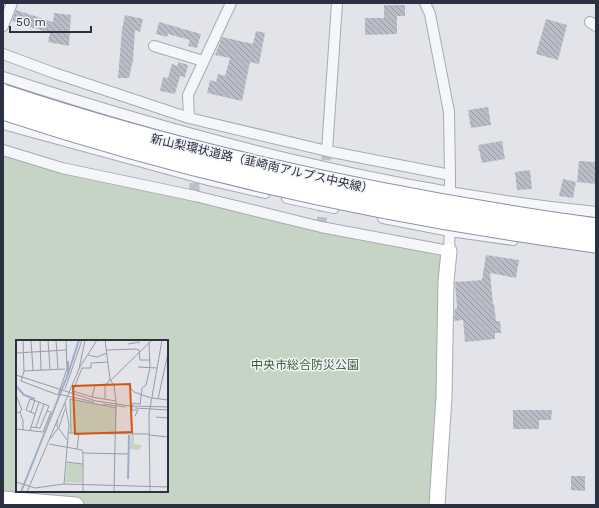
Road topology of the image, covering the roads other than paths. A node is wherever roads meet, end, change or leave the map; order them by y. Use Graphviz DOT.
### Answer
graph roads {
  1 [pos="12,3"];
  2 [pos="231,3"];
  3 [pos="337,3"];
  4 [pos="425,3"];
  5 [pos="3,26"];
  6 [pos="154,46"];
  7 [pos="3,54"];
  8 [pos="203,61"];
  9 [pos="3,77"];
  10 [pos="3,94"];
  11 [pos="3,110"];
  12 [pos="189,118"];
  13 [pos="3,124"];
  14 [pos="3,150"];
  15 [pos="327,151"];
  16 [pos="450,175"];
  17 [pos="450,192"];
  18 [pos="596,212"];
  19 [pos="596,228"];
  20 [pos="450,231"];
  21 [pos="596,243"];
  22 [pos="449,250"];
  23 [pos="596,252"];
  24 [pos="3,499"];
  25 [pos="36,504"];
  26 [pos="76,505"];
  27 [pos="437,505"];
  1 -- 5 [label="street"];
  2 -- 8 [label="street"];
  3 -- 15 [label="street"];
  4 -- 16 [label="street"];
  6 -- 8 [label="street"];
  7 -- 12 [label="street"];
  8 -- 12 [label="street"];
  9 -- 17 [label="street"];
  10 -- 19 [label="highway, 新山梨環状道路（韮崎南アルプス中央線）, bridge"];
  11 -- 21 [label="highway, 新山梨環状道路（韮崎南アルプス中央線）, bridge"];
  12 -- 15 [label="street"];
  13 -- 20 [label="street"];
  14 -- 22 [label="street"];
  15 -- 16 [label="street"];
  16 -- 17 [label="street"];
  17 -- 18 [label="street"];
  17 -- 20 [label="street"];
  20 -- 22 [label="street"];
  20 -- 23 [label="street"];
  22 -- 27 [label="street"];
  24 -- 25 [label="street"];
  25 -- 26 [label="street"];
}
